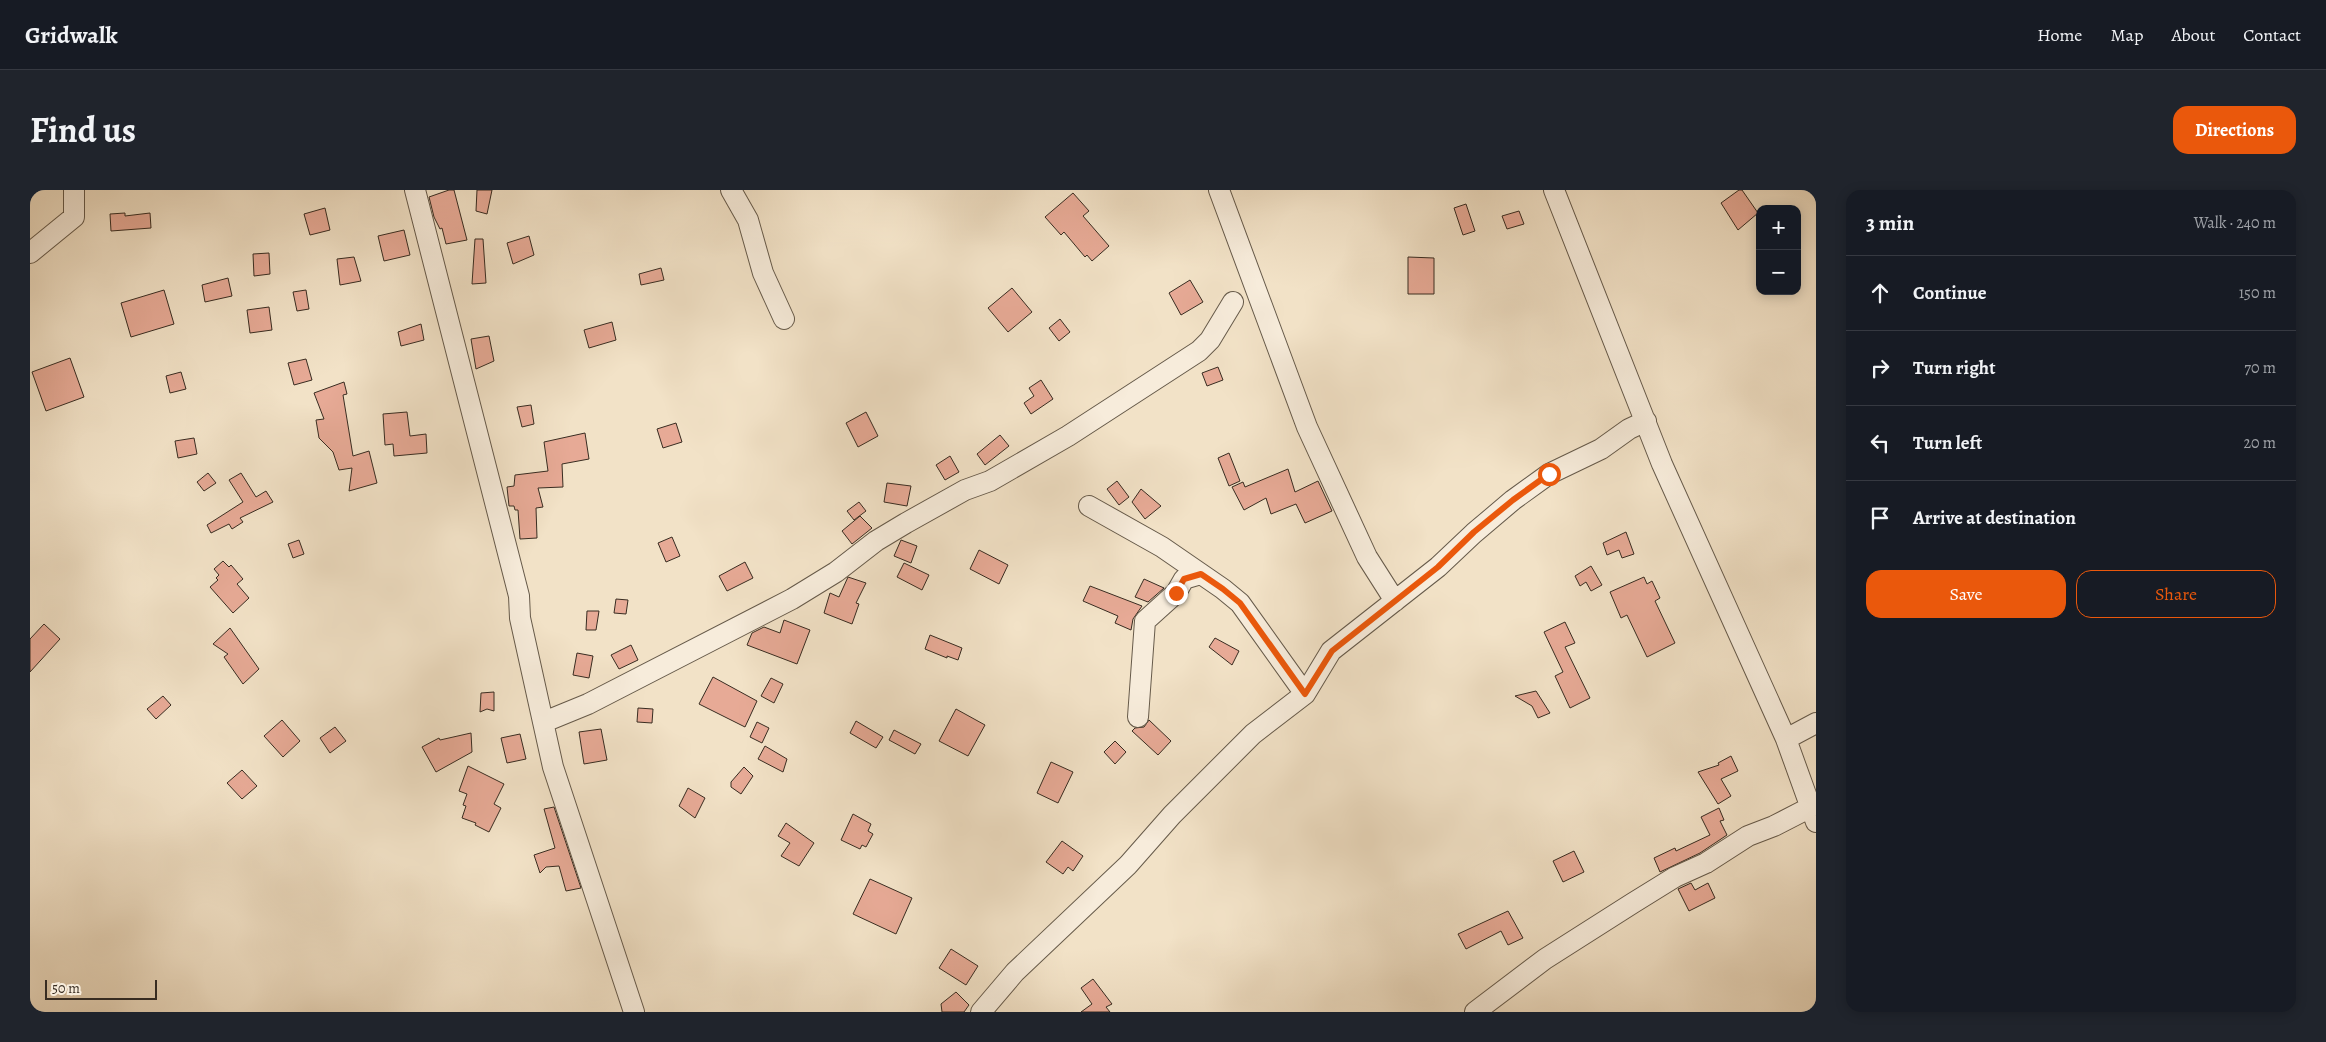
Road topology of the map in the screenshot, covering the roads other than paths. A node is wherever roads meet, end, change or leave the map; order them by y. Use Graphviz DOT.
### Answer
graph roads {
  1 [pos="74,190"];
  2 [pos="414,190"];
  3 [pos="731,190"];
  4 [pos="1218,190"];
  5 [pos="1554,190"];
  6 [pos="30,253"];
  7 [pos="1233,302"];
  8 [pos="784,319"];
  9 [pos="1646,421"];
  10 [pos="1089,506"];
  11 [pos="1201,574"];
  12 [pos="1395,601"];
  13 [pos="1305,694"];
  14 [pos="1138,716"];
  15 [pos="544,722"];
  16 [pos="1816,723"];
  17 [pos="1786,739"];
  18 [pos="1813,815"];
  19 [pos="634,1012"];
  20 [pos="981,1012"];
  21 [pos="1475,1012"];
  1 -- 6 [label="street"];
  2 -- 15 [label="street"];
  3 -- 8 [label="street"];
  4 -- 12 [label="street"];
  5 -- 9 [label="street"];
  7 -- 15 [label="street"];
  9 -- 12 [label="street"];
  9 -- 17 [label="street"];
  10 -- 11 [label="street"];
  11 -- 13 [label="street"];
  11 -- 14 [label="street"];
  12 -- 13 [label="street"];
  13 -- 20 [label="street"];
  15 -- 19 [label="street"];
  16 -- 17 [label="street"];
  17 -- 18 [label="street"];
  18 -- 21 [label="street"];
}
